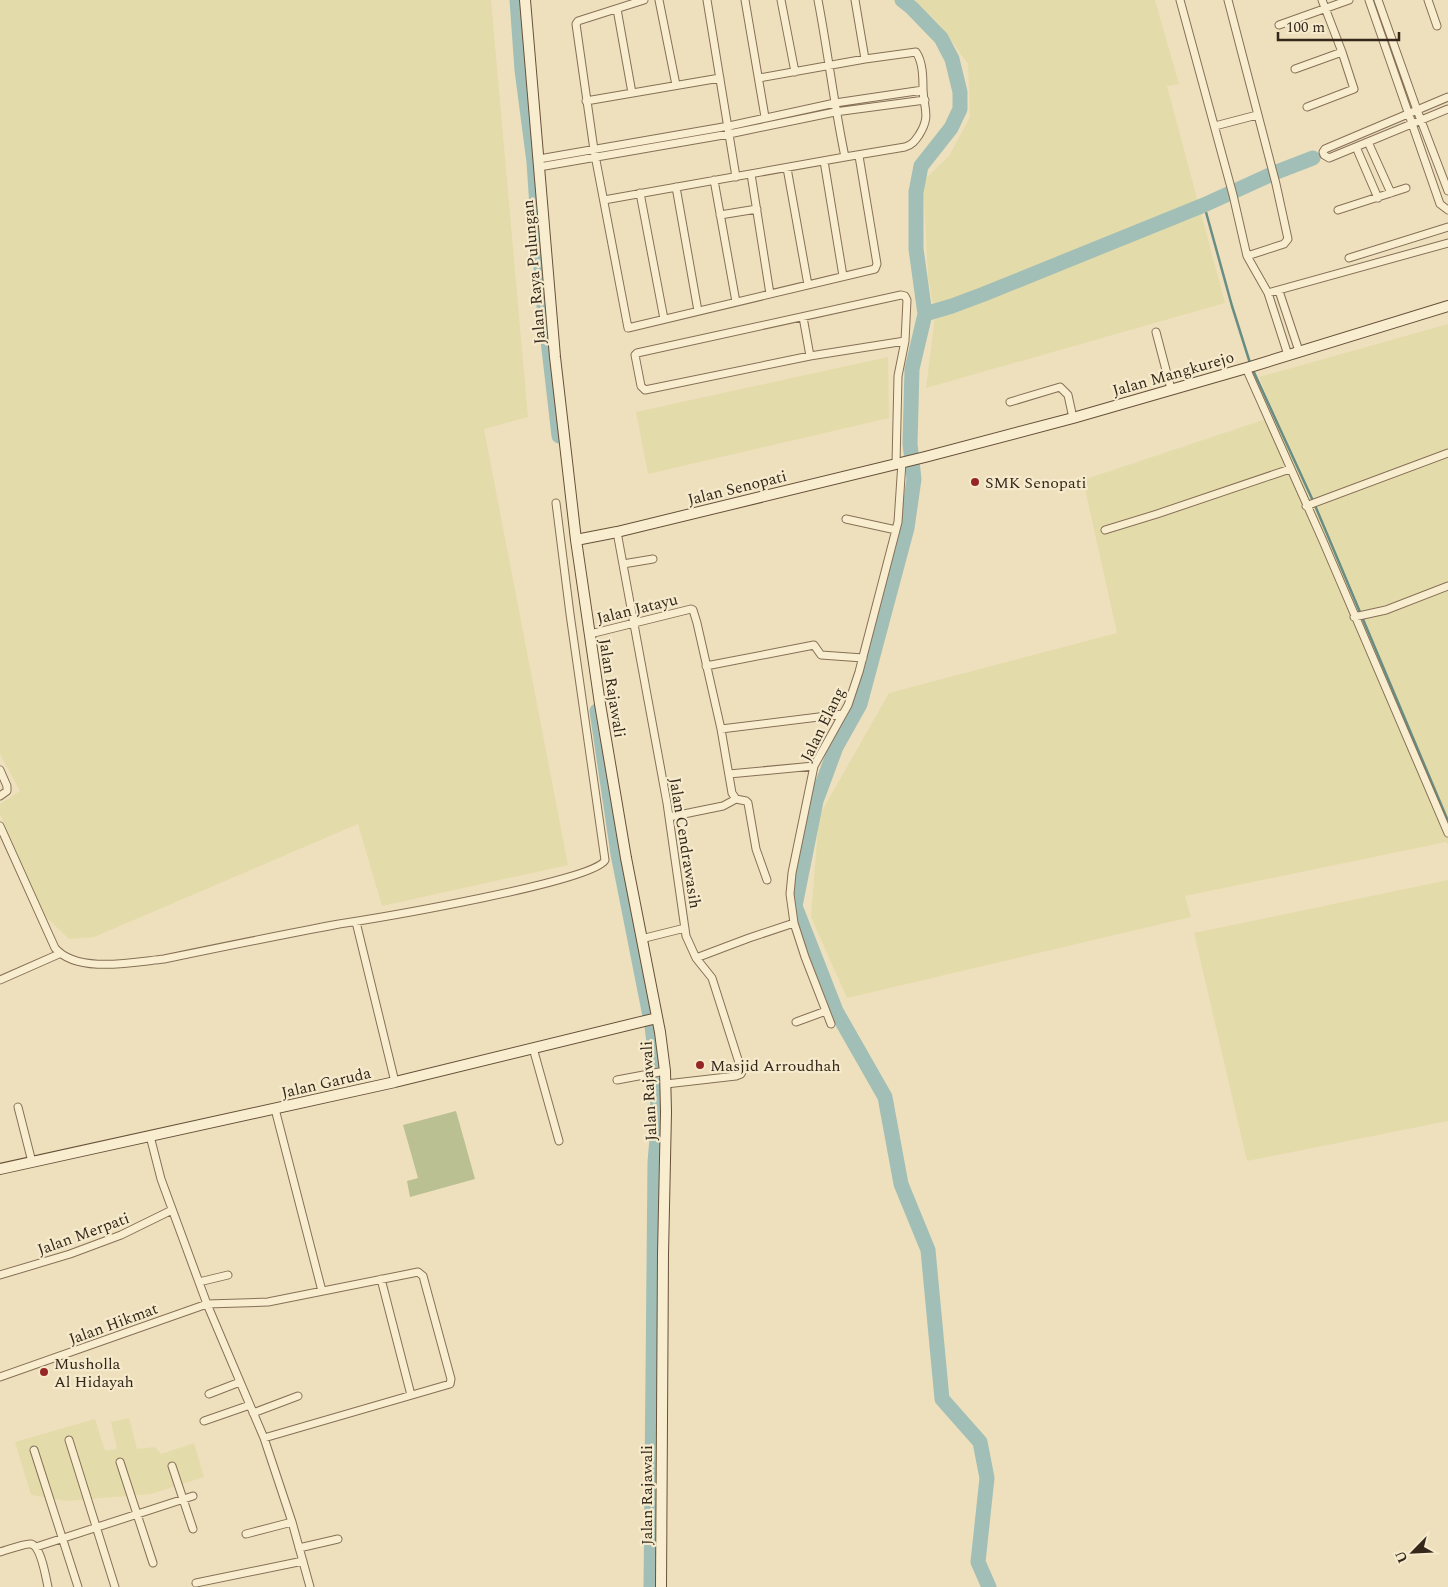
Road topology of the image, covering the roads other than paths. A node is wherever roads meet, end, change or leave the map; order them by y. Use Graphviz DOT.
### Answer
graph roads {
  1 [pos="525,0"];
  2 [pos="644,0"];
  3 [pos="659,0"];
  4 [pos="707,0"];
  5 [pos="745,0"];
  6 [pos="781,0"];
  7 [pos="818,0"];
  8 [pos="855,0"];
  9 [pos="1180,0"];
  10 [pos="1228,0"];
  11 [pos="1322,0"];
  12 [pos="1349,0"];
  13 [pos="1369,0"];
  14 [pos="1378,0"];
  15 [pos="1428,0"];
  16 [pos="1324,8"];
  17 [pos="617,9"];
  18 [pos="1279,25"];
  19 [pos="1437,26"];
  20 [pos="1342,52"];
  21 [pos="865,59"];
  22 [pos="830,66"];
  23 [pos="1294,69"];
  24 [pos="794,72"];
  25 [pos="720,78"];
  26 [pos="759,78"];
  27 [pos="676,85"];
  28 [pos="923,90"];
  29 [pos="632,93"];
  30 [pos="1448,97"];
  31 [pos="924,100"];
  32 [pos="586,101"];
  33 [pos="835,103"];
  34 [pos="1307,107"];
  35 [pos="1448,109"];
  36 [pos="1417,110"];
  37 [pos="835,112"];
  38 [pos="1408,114"];
  39 [pos="1257,115"];
  40 [pos="765,117"];
  41 [pos="1421,120"];
  42 [pos="1412,123"];
  43 [pos="1215,126"];
  44 [pos="729,130"];
  45 [pos="1368,142"];
  46 [pos="1356,147"];
  47 [pos="594,154"];
  48 [pos="859,156"];
  49 [pos="845,158"];
  50 [pos="824,161"];
  51 [pos="539,163"];
  52 [pos="788,168"];
  53 [pos="751,174"];
  54 [pos="736,176"];
  55 [pos="714,180"];
  56 [pos="676,187"];
  57 [pos="1406,188"];
  58 [pos="1448,191"];
  59 [pos="640,193"];
  60 [pos="1391,193"];
  61 [pos="1378,198"];
  62 [pos="604,200"];
  63 [pos="757,209"];
  64 [pos="1338,210"];
  65 [pos="1448,210"];
  66 [pos="720,215"];
  67 [pos="1448,227"];
  68 [pos="1448,243"];
  69 [pos="1248,256"];
  70 [pos="1349,258"];
  71 [pos="843,276"];
  72 [pos="808,284"];
  73 [pos="1279,291"];
  74 [pos="1268,293"];
  75 [pos="770,294"];
  76 [pos="736,302"];
  77 [pos="1448,306"];
  78 [pos="698,311"];
  79 [pos="803,317"];
  80 [pos="664,319"];
  81 [pos="1156,332"];
  82 [pos="905,341"];
  83 [pos="1298,351"];
  84 [pos="1288,355"];
  85 [pos="810,356"];
  86 [pos="1252,366"];
  87 [pos="1171,389"];
  88 [pos="1010,402"];
  89 [pos="1073,418"];
  90 [pos="1448,453"];
  91 [pos="901,463"];
  92 [pos="1290,469"];
  93 [pos="556,503"];
  94 [pos="1311,504"];
  95 [pos="846,519"];
  96 [pos="896,530"];
  97 [pos="1104,530"];
  98 [pos="617,532"];
  99 [pos="576,540"];
  100 [pos="654,559"];
  101 [pos="623,564"];
  102 [pos="1448,586"];
  103 [pos="1359,616"];
  104 [pos="633,624"];
  105 [pos="590,634"];
  106 [pos="863,658"];
  107 [pos="706,666"];
  108 [pos="843,714"];
  109 [pos="721,728"];
  110 [pos="814,766"];
  111 [pos="0,770"];
  112 [pos="729,774"];
  113 [pos="0,796"];
  114 [pos="736,799"];
  115 [pos="669,817"];
  116 [pos="0,826"];
  117 [pos="1448,833"];
  118 [pos="767,880"];
  119 [pos="356,922"];
  120 [pos="794,923"];
  121 [pos="685,928"];
  122 [pos="641,939"];
  123 [pos="60,954"];
  124 [pos="696,958"];
  125 [pos="0,980"];
  126 [pos="826,1011"];
  127 [pos="649,1020"];
  128 [pos="796,1022"];
  129 [pos="831,1024"];
  130 [pos="534,1048"];
  131 [pos="661,1072"];
  132 [pos="617,1080"];
  133 [pos="396,1082"];
  134 [pos="666,1084"];
  135 [pos="18,1107"];
  136 [pos="275,1109"];
  137 [pos="150,1136"];
  138 [pos="559,1141"];
  139 [pos="32,1162"];
  140 [pos="0,1169"];
  141 [pos="172,1210"];
  142 [pos="228,1275"];
  143 [pos="0,1276"];
  144 [pos="381,1279"];
  145 [pos="199,1282"];
  146 [pos="322,1290"];
  147 [pos="206,1304"];
  148 [pos="0,1377"];
  149 [pos="240,1382"];
  150 [pos="209,1394"];
  151 [pos="411,1395"];
  152 [pos="298,1396"];
  153 [pos="250,1405"];
  154 [pos="253,1413"];
  155 [pos="204,1421"];
  156 [pos="264,1438"];
  157 [pos="69,1440"];
  158 [pos="34,1450"];
  159 [pos="120,1462"];
  160 [pos="172,1466"];
  161 [pos="192,1496"];
  162 [pos="184,1499"];
  163 [pos="137,1514"];
  164 [pos="292,1522"];
  165 [pos="96,1527"];
  166 [pos="193,1529"];
  167 [pos="246,1534"];
  168 [pos="62,1538"];
  169 [pos="338,1539"];
  170 [pos="36,1547"];
  171 [pos="299,1548"];
  172 [pos="0,1552"];
  173 [pos="303,1561"];
  174 [pos="153,1563"];
  175 [pos="196,1583"];
  176 [pos="48,1587"];
  177 [pos="78,1587"];
  178 [pos="115,1587"];
  179 [pos="310,1587"];
  180 [pos="661,1587"];
  1 -- 51 [label="street, Jalan Raya Pulungan"];
  2 -- 17 [label="street"];
  3 -- 27 [label="street"];
  4 -- 25 [label="street"];
  5 -- 26 [label="street"];
  6 -- 24 [label="street"];
  7 -- 22 [label="street"];
  8 -- 21 [label="street"];
  9 -- 43 [label="street"];
  10 -- 39 [label="street"];
  11 -- 16 [label="street"];
  12 -- 16 [label="street"];
  13 -- 38 [label="street"];
  14 -- 36 [label="street"];
  15 -- 19 [label="street"];
  16 -- 18 [label="street"];
  16 -- 20 [label="street"];
  17 -- 29 [label="street"];
  17 -- 32 [label="street"];
  20 -- 23 [label="street"];
  20 -- 34 [label="street"];
  21 -- 22 [label="street"];
  21 -- 28 [label="street"];
  22 -- 24 [label="street"];
  22 -- 33 [label="street"];
  24 -- 26 [label="street"];
  25 -- 27 [label="street"];
  25 -- 44 [label="street"];
  26 -- 40 [label="street"];
  27 -- 29 [label="street"];
  28 -- 31 [label="street"];
  28 -- 33 [label="street"];
  29 -- 32 [label="street"];
  30 -- 36 [label="street"];
  31 -- 37 [label="street"];
  31 -- 48 [label="street"];
  32 -- 47 [label="street"];
  33 -- 37 [label="street"];
  33 -- 40 [label="street"];
  35 -- 41 [label="street"];
  36 -- 38 [label="street"];
  36 -- 41 [label="street"];
  37 -- 44 [label="street"];
  37 -- 49 [label="street"];
  38 -- 42 [label="street"];
  38 -- 46 [label="street"];
  39 -- 43 [label="street"];
  39 -- 69 [label="street"];
  40 -- 44 [label="street"];
  41 -- 42 [label="street"];
  41 -- 58 [label="street"];
  42 -- 45 [label="street"];
  42 -- 65 [label="street"];
  43 -- 69 [label="street"];
  44 -- 47 [label="street"];
  44 -- 54 [label="street"];
  45 -- 46 [label="street"];
  45 -- 60 [label="street"];
  46 -- 61 [label="street"];
  47 -- 51 [label="street"];
  47 -- 62 [label="street"];
  48 -- 49 [label="street"];
  48 -- 71 [label="street"];
  49 -- 50 [label="street"];
  50 -- 52 [label="street"];
  50 -- 71 [label="street"];
  51 -- 99 [label="street, Jalan Raya Pulungan"];
  52 -- 53 [label="street"];
  52 -- 72 [label="street"];
  53 -- 54 [label="street"];
  53 -- 63 [label="street"];
  54 -- 55 [label="street"];
  55 -- 56 [label="street"];
  55 -- 66 [label="street"];
  56 -- 59 [label="street"];
  56 -- 78 [label="street"];
  57 -- 60 [label="street"];
  59 -- 62 [label="street"];
  59 -- 80 [label="street"];
  60 -- 61 [label="street"];
  61 -- 64 [label="street"];
  62 -- 80 [label="street"];
  63 -- 66 [label="street"];
  63 -- 75 [label="street"];
  66 -- 76 [label="street"];
  67 -- 70 [label="street"];
  68 -- 73 [label="street"];
  69 -- 74 [label="street"];
  71 -- 72 [label="street"];
  72 -- 75 [label="street"];
  73 -- 74 [label="street"];
  73 -- 83 [label="street"];
  74 -- 84 [label="street"];
  75 -- 76 [label="street"];
  76 -- 78 [label="street"];
  77 -- 83 [label="street, Jalan Mangkurejo"];
  78 -- 80 [label="street"];
  79 -- 82 [label="street, Jalan Elang"];
  79 -- 85 [label="street"];
  79 -- 85 [label="street"];
  81 -- 87 [label="street"];
  82 -- 85 [label="street"];
  82 -- 91 [label="street, Jalan Elang"];
  83 -- 84 [label="street, Jalan Mangkurejo"];
  84 -- 86 [label="street, Jalan Mangkurejo"];
  86 -- 87 [label="street, Jalan Mangkurejo"];
  86 -- 92 [label="street"];
  87 -- 89 [label="street, Jalan Mangkurejo"];
  88 -- 89 [label="street"];
  89 -- 91 [label="street, Jalan Mangkurejo"];
  90 -- 94 [label="street"];
  91 -- 96 [label="street, Jalan Elang"];
  91 -- 98 [label="street, Jalan Senopati"];
  92 -- 94 [label="street"];
  92 -- 97 [label="street"];
  93 -- 119 [label="street"];
  94 -- 103 [label="street"];
  95 -- 96 [label="street"];
  96 -- 106 [label="street, Jalan Elang"];
  98 -- 99 [label="street, Jalan Senopati"];
  98 -- 101 [label="street, Jalan Cendrawasih"];
  99 -- 105 [label="street, Jalan Rajawali"];
  100 -- 101 [label="street"];
  101 -- 104 [label="street, Jalan Cendrawasih"];
  102 -- 103 [label="street"];
  103 -- 117 [label="street"];
  104 -- 105 [label="street, Jalan Jatayu"];
  104 -- 107 [label="street, Jalan Jatayu"];
  104 -- 115 [label="street, Jalan Cendrawasih"];
  105 -- 122 [label="street, Jalan Rajawali"];
  106 -- 107 [label="street"];
  106 -- 108 [label="street, Jalan Elang"];
  107 -- 109 [label="street"];
  108 -- 109 [label="street"];
  108 -- 110 [label="street, Jalan Elang"];
  109 -- 112 [label="street"];
  110 -- 112 [label="street"];
  110 -- 120 [label="street, Jalan Elang"];
  111 -- 113 [label="street"];
  112 -- 114 [label="street"];
  114 -- 115 [label="street"];
  114 -- 118 [label="street"];
  115 -- 121 [label="street, Jalan Cendrawasih"];
  116 -- 123 [label="street"];
  119 -- 123 [label="street"];
  119 -- 133 [label="street"];
  120 -- 124 [label="street"];
  120 -- 126 [label="street, Jalan Elang"];
  121 -- 122 [label="street"];
  121 -- 124 [label="street, Jalan Cendrawasih"];
  122 -- 127 [label="street, Jalan Rajawali"];
  123 -- 125 [label="street"];
  124 -- 134 [label="street, Jalan Cendrawasih"];
  126 -- 128 [label="street"];
  126 -- 129 [label="street, Jalan Elang"];
  127 -- 130 [label="street, Jalan Garuda"];
  127 -- 131 [label="street, Jalan Rajawali"];
  130 -- 133 [label="street, Jalan Garuda"];
  130 -- 138 [label="street"];
  131 -- 132 [label="street"];
  131 -- 134 [label="street, Jalan Rajawali"];
  133 -- 136 [label="street, Jalan Garuda"];
  134 -- 180 [label="street, Jalan Rajawali"];
  135 -- 139 [label="street"];
  136 -- 137 [label="street, Jalan Garuda"];
  136 -- 146 [label="street"];
  137 -- 139 [label="street, Jalan Garuda"];
  137 -- 141 [label="street"];
  139 -- 140 [label="street, Jalan Garuda"];
  141 -- 143 [label="street, Jalan Merpati"];
  141 -- 145 [label="street"];
  142 -- 145 [label="street"];
  144 -- 146 [label="street, Jalan Hikmat"];
  144 -- 151 [label="street"];
  144 -- 151 [label="street, Jalan Hikmat"];
  145 -- 147 [label="street"];
  146 -- 147 [label="street, Jalan Hikmat"];
  147 -- 148 [label="street, Jalan Hikmat"];
  147 -- 149 [label="street"];
  149 -- 150 [label="street"];
  149 -- 153 [label="street"];
  151 -- 156 [label="street"];
  152 -- 154 [label="street"];
  153 -- 154 [label="street"];
  153 -- 155 [label="street"];
  154 -- 156 [label="street"];
  156 -- 164 [label="street"];
  157 -- 165 [label="street"];
  158 -- 168 [label="street"];
  159 -- 163 [label="street"];
  160 -- 162 [label="street"];
  161 -- 162 [label="street"];
  162 -- 163 [label="street"];
  162 -- 166 [label="street"];
  163 -- 165 [label="street"];
  163 -- 174 [label="street"];
  164 -- 167 [label="street"];
  164 -- 171 [label="street"];
  165 -- 168 [label="street"];
  165 -- 178 [label="street"];
  168 -- 170 [label="street"];
  168 -- 177 [label="street"];
  169 -- 171 [label="street"];
  170 -- 172 [label="street"];
  170 -- 176 [label="street"];
  171 -- 173 [label="street"];
  173 -- 175 [label="street"];
  173 -- 179 [label="street"];
}
